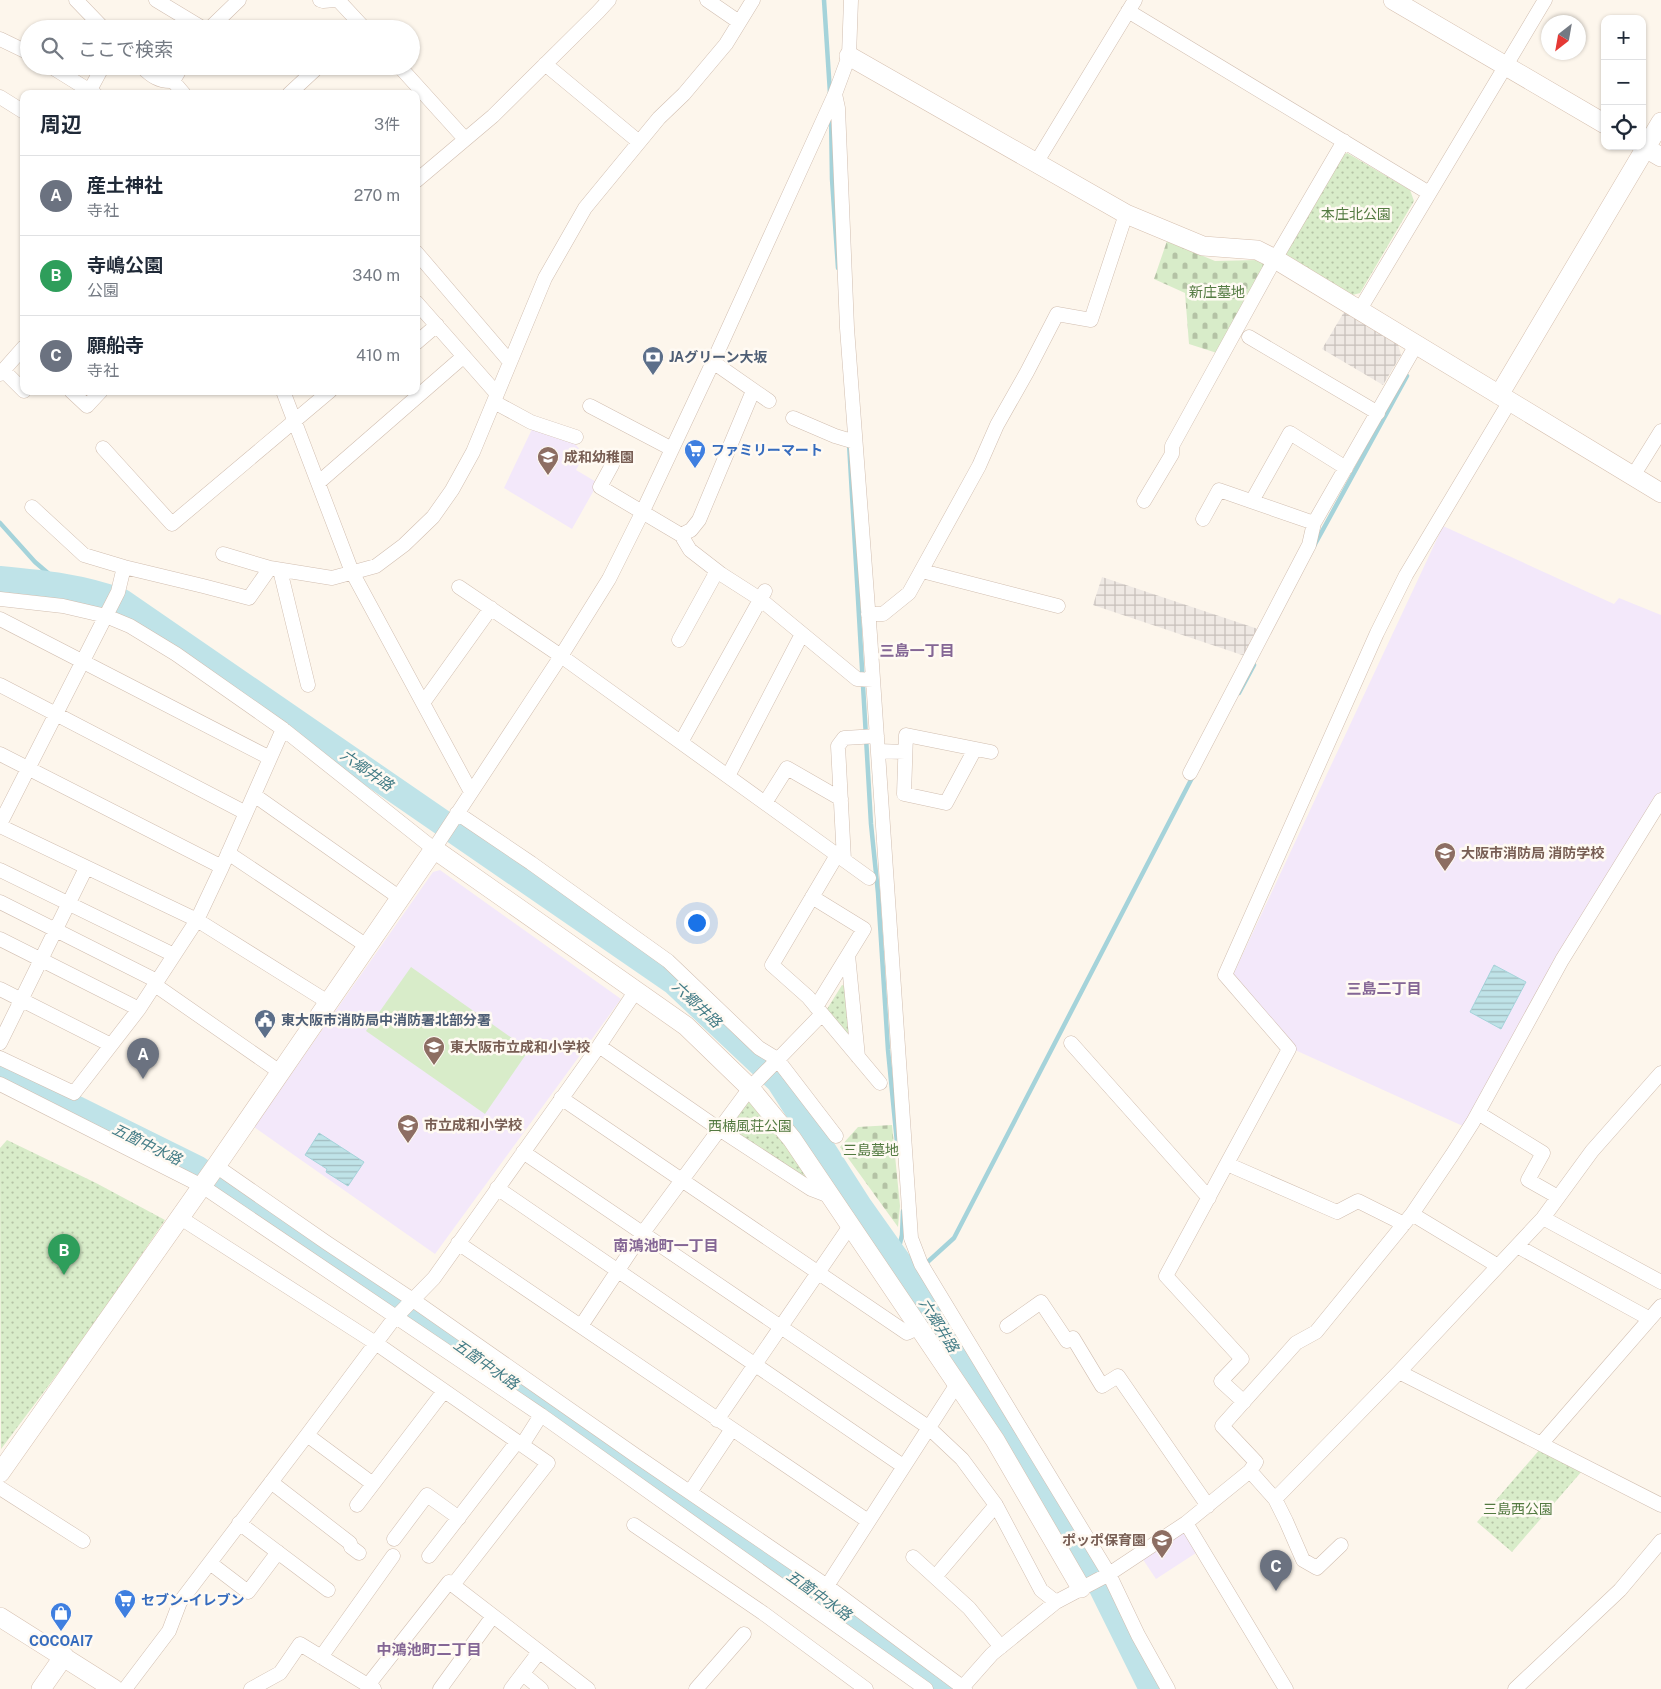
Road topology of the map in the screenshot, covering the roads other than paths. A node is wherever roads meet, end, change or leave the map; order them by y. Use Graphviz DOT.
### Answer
graph roads {
  1 [pos="76,0"];
  2 [pos="156,0"];
  3 [pos="239,0"];
  4 [pos="320,0"];
  5 [pos="337,0"];
  6 [pos="609,0"];
  7 [pos="707,0"];
  8 [pos="754,0"];
  9 [pos="851,0"];
  10 [pos="1393,0"];
  11 [pos="1544,0"];
  12 [pos="1131,5"];
  13 [pos="95,20"];
  14 [pos="189,20"];
  15 [pos="218,20"];
  16 [pos="355,20"];
  17 [pos="739,22"];
  18 [pos="0,39"];
  19 [pos="20,49"];
  20 [pos="849,56"];
  21 [pos="546,64"];
  22 [pos="1505,66"];
  23 [pos="65,75"];
  24 [pos="99,75"];
  25 [pos="150,75"];
  26 [pos="177,75"];
  27 [pos="309,75"];
  28 [pos="407,75"];
  29 [pos="173,81"];
  30 [pos="89,90"];
  31 [pos="93,90"];
  32 [pos="181,90"];
  33 [pos="293,90"];
  34 [pos="835,94"];
  35 [pos="0,97"];
  36 [pos="20,110"];
  37 [pos="1601,122"];
  38 [pos="1661,122"];
  39 [pos="465,139"];
  40 [pos="1344,141"];
  41 [pos="639,142"];
  42 [pos="1650,150"];
  43 [pos="1036,163"];
  44 [pos="420,178"];
  45 [pos="1430,193"];
  46 [pos="1126,214"];
  47 [pos="420,257"];
  48 [pos="1275,260"];
  49 [pos="420,306"];
  50 [pos="1360,311"];
  51 [pos="438,325"];
  52 [pos="1249,337"];
  53 [pos="420,340"];
  54 [pos="1416,345"];
  55 [pos="20,352"];
  56 [pos="464,356"];
  57 [pos="510,362"];
  58 [pos="714,362"];
  59 [pos="2,372"];
  60 [pos="20,387"];
  61 [pos="753,390"];
  62 [pos="420,394"];
  63 [pos="75,395"];
  64 [pos="98,395"];
  65 [pos="285,395"];
  66 [pos="325,395"];
  67 [pos="419,395"];
  68 [pos="496,398"];
  69 [pos="1504,398"];
  70 [pos="769,401"];
  71 [pos="590,406"];
  72 [pos="1378,413"];
  73 [pos="793,418"];
  74 [pos="294,420"];
  75 [pos="1661,431"];
  76 [pos="576,437"];
  77 [pos="855,442"];
  78 [pos="103,448"];
  79 [pos="672,449"];
  80 [pos="612,465"];
  81 [pos="1346,468"];
  82 [pos="1632,476"];
  83 [pos="318,483"];
  84 [pos="1661,493"];
  85 [pos="1144,501"];
  86 [pos="1252,501"];
  87 [pos="32,507"];
  88 [pos="642,513"];
  89 [pos="1203,518"];
  90 [pos="1314,523"];
  91 [pos="681,535"];
  92 [pos="223,554"];
  93 [pos="124,567"];
  94 [pos="275,569"];
  95 [pos="717,571"];
  96 [pos="922,571"];
  97 [pos="352,572"];
  98 [pos="458,587"];
  99 [pos="762,595"];
  100 [pos="0,599"];
  101 [pos="1058,606"];
  102 [pos="491,608"];
  103 [pos="107,613"];
  104 [pos="868,614"];
  105 [pos="0,619"];
  106 [pos="802,634"];
  107 [pos="679,640"];
  108 [pos="561,656"];
  109 [pos="83,661"];
  110 [pos="873,680"];
  111 [pos="0,685"];
  112 [pos="308,685"];
  113 [pos="423,703"];
  114 [pos="57,714"];
  115 [pos="283,729"];
  116 [pos="877,736"];
  117 [pos="681,742"];
  118 [pos="975,749"];
  119 [pos="878,751"];
  120 [pos="905,752"];
  121 [pos="991,752"];
  122 [pos="0,754"];
  123 [pos="270,758"];
  124 [pos="30,769"];
  125 [pos="1190,773"];
  126 [pos="728,776"];
  127 [pos="471,792"];
  128 [pos="254,794"];
  129 [pos="841,799"];
  130 [pos="1661,800"];
  131 [pos="765,803"];
  132 [pos="246,813"];
  133 [pos="456,815"];
  134 [pos="0,825"];
  135 [pos="437,843"];
  136 [pos="228,853"];
  137 [pos="840,858"];
  138 [pos="222,867"];
  139 [pos="86,868"];
  140 [pos="0,870"];
  141 [pos="869,878"];
  142 [pos="812,897"];
  143 [pos="400,898"];
  144 [pos="0,902"];
  145 [pos="69,903"];
  146 [pos="197,920"];
  147 [pos="56,930"];
  148 [pos="0,939"];
  149 [pos="367,946"];
  150 [pos="174,955"];
  151 [pos="848,955"];
  152 [pos="41,960"];
  153 [pos="156,983"];
  154 [pos="0,989"];
  155 [pos="635,992"];
  156 [pos="22,1000"];
  157 [pos="328,1002"];
  158 [pos="139,1009"];
  159 [pos="819,1010"];
  160 [pos="1071,1042"];
  161 [pos="0,1043"];
  162 [pos="111,1045"];
  163 [pos="599,1046"];
  164 [pos="858,1057"];
  165 [pos="0,1058"];
  166 [pos="774,1062"];
  167 [pos="280,1072"];
  168 [pos="1661,1073"];
  169 [pos="880,1083"];
  170 [pos="0,1084"];
  171 [pos="750,1088"];
  172 [pos="561,1098"];
  173 [pos="1478,1113"];
  174 [pos="719,1129"];
  175 [pos="836,1136"];
  176 [pos="522,1152"];
  177 [pos="1227,1164"];
  178 [pos="209,1176"];
  179 [pos="681,1181"];
  180 [pos="498,1188"];
  181 [pos="832,1197"];
  182 [pos="1558,1197"];
  183 [pos="1209,1198"];
  184 [pos="179,1217"];
  185 [pos="1543,1218"];
  186 [pos="1408,1219"];
  187 [pos="850,1226"];
  188 [pos="642,1234"];
  189 [pos="458,1243"];
  190 [pos="1517,1246"];
  191 [pos="1498,1266"];
  192 [pos="617,1271"];
  193 [pos="818,1273"];
  194 [pos="1661,1282"];
  195 [pos="412,1301"];
  196 [pos="1661,1306"];
  197 [pos="398,1316"];
  198 [pos="1650,1319"];
  199 [pos="581,1326"];
  200 [pos="1007,1326"];
  201 [pos="781,1327"];
  202 [pos="920,1327"];
  203 [pos="376,1344"];
  204 [pos="755,1365"];
  205 [pos="1399,1372"];
  206 [pos="957,1384"];
  207 [pos="444,1391"];
  208 [pos="1244,1402"];
  209 [pos="541,1415"];
  210 [pos="717,1420"];
  211 [pos="928,1427"];
  212 [pos="732,1429"];
  213 [pos="308,1435"];
  214 [pos="519,1443"];
  215 [pos="1541,1444"];
  216 [pos="904,1466"];
  217 [pos="1250,1471"];
  218 [pos="0,1473"];
  219 [pos="271,1482"];
  220 [pos="373,1484"];
  221 [pos="0,1488"];
  222 [pos="690,1492"];
  223 [pos="1274,1499"];
  224 [pos="357,1505"];
  225 [pos="996,1505"];
  226 [pos="1661,1505"];
  227 [pos="1208,1506"];
  228 [pos="459,1518"];
  229 [pos="868,1521"];
  230 [pos="239,1523"];
  231 [pos="1186,1523"];
  232 [pos="634,1525"];
  233 [pos="394,1539"];
  234 [pos="83,1541"];
  235 [pos="1661,1541"];
  236 [pos="1341,1545"];
  237 [pos="278,1552"];
  238 [pos="359,1553"];
  239 [pos="393,1556"];
  240 [pos="429,1556"];
  241 [pos="913,1557"];
  242 [pos="210,1563"];
  243 [pos="1106,1575"];
  244 [pos="935,1577"];
  245 [pos="453,1585"];
  246 [pos="827,1586"];
  247 [pos="1081,1588"];
  248 [pos="328,1590"];
  249 [pos="1056,1602"];
  250 [pos="493,1616"];
  251 [pos="0,1617"];
  252 [pos="744,1634"];
  253 [pos="1001,1647"];
  254 [pos="539,1652"];
  255 [pos="64,1656"];
  256 [pos="321,1657"];
  257 [pos="523,1674"];
  258 [pos="371,1687"];
  259 [pos="963,1688"];
  260 [pos="41,1689"];
  261 [pos="114,1689"];
  262 [pos="125,1689"];
  263 [pos="251,1689"];
  264 [pos="440,1689"];
  265 [pos="511,1689"];
  266 [pos="541,1689"];
  267 [pos="588,1689"];
  268 [pos="696,1689"];
  269 [pos="866,1689"];
  270 [pos="926,1689"];
  271 [pos="1168,1689"];
  272 [pos="1286,1689"];
  273 [pos="1515,1689"];
  1 -- 13 [label="street"];
  2 -- 14 [label="street"];
  3 -- 15 [label="street"];
  4 -- 5 [label="street"];
  5 -- 16 [label="street"];
  6 -- 21 [label="street"];
  7 -- 17 [label="street"];
  8 -- 17 [label="street"];
  9 -- 20 [label="street"];
  10 -- 22 [label="street"];
  11 -- 22 [label="street"];
  12 -- 40 [label="street"];
  12 -- 43 [label="street"];
  17 -- 41 [label="street"];
  18 -- 19 [label="street"];
  20 -- 34 [label="street"];
  20 -- 43 [label="street"];
  21 -- 39 [label="street"];
  21 -- 41 [label="street"];
  22 -- 37 [label="street"];
  22 -- 45 [label="street"];
  23 -- 30 [label="street"];
  24 -- 31 [label="street"];
  25 -- 29 [label="street"];
  26 -- 29 [label="street"];
  27 -- 33 [label="street"];
  28 -- 39 [label="street"];
  29 -- 32 [label="street"];
  34 -- 58 [label="street"];
  34 -- 77 [label="street"];
  35 -- 36 [label="street"];
  38 -- 42 [label="street"];
  39 -- 44 [label="street"];
  40 -- 45 [label="street"];
  40 -- 48 [label="street"];
  41 -- 57 [label="street"];
  42 -- 69 [label="street"];
  43 -- 46 [label="street"];
  45 -- 50 [label="street"];
  46 -- 48 [label="street"];
  46 -- 96 [label="street"];
  47 -- 57 [label="street"];
  48 -- 50 [label="street"];
  48 -- 85 [label="street"];
  49 -- 51 [label="street"];
  50 -- 54 [label="street"];
  51 -- 53 [label="street"];
  51 -- 56 [label="street"];
  52 -- 72 [label="street"];
  54 -- 69 [label="street"];
  54 -- 72 [label="street"];
  55 -- 59 [label="street"];
  56 -- 62 [label="street"];
  56 -- 68 [label="street"];
  57 -- 68 [label="street"];
  58 -- 61 [label="street"];
  58 -- 79 [label="street"];
  59 -- 60 [label="street"];
  61 -- 70 [label="street"];
  61 -- 91 [label="street"];
  63 -- 64 [label="street"];
  65 -- 74 [label="street"];
  66 -- 74 [label="street"];
  67 -- 83 [label="street"];
  68 -- 76 [label="street"];
  68 -- 97 [label="street"];
  69 -- 82 [label="street"];
  69 -- 177 [label="street"];
  71 -- 79 [label="street"];
  72 -- 81 [label="street"];
  73 -- 77 [label="street"];
  74 -- 78 [label="street"];
  74 -- 83 [label="street"];
  75 -- 82 [label="street"];
  77 -- 104 [label="street"];
  79 -- 88 [label="street"];
  80 -- 88 [label="street"];
  81 -- 86 [label="street"];
  81 -- 90 [label="street"];
  82 -- 84 [label="street"];
  83 -- 97 [label="street"];
  86 -- 89 [label="street"];
  86 -- 90 [label="street"];
  87 -- 93 [label="street"];
  88 -- 91 [label="street"];
  88 -- 108 [label="street"];
  90 -- 125 [label="street"];
  91 -- 95 [label="street"];
  92 -- 94 [label="street"];
  93 -- 94 [label="street"];
  93 -- 103 [label="street"];
  94 -- 97 [label="street"];
  94 -- 112 [label="street"];
  95 -- 99 [label="street"];
  95 -- 107 [label="street"];
  96 -- 101 [label="street"];
  96 -- 104 [label="street"];
  97 -- 113 [label="street"];
  98 -- 102 [label="street"];
  99 -- 106 [label="street"];
  99 -- 117 [label="street"];
  100 -- 103 [label="street"];
  102 -- 108 [label="street"];
  102 -- 113 [label="street"];
  103 -- 109 [label="street"];
  103 -- 115 [label="street"];
  104 -- 110 [label="street"];
  105 -- 109 [label="street"];
  106 -- 110 [label="street"];
  106 -- 126 [label="street"];
  108 -- 117 [label="street"];
  108 -- 127 [label="street"];
  109 -- 114 [label="street"];
  109 -- 123 [label="street"];
  110 -- 116 [label="street"];
  111 -- 114 [label="street"];
  113 -- 127 [label="street"];
  114 -- 124 [label="street"];
  114 -- 132 [label="street"];
  115 -- 123 [label="street"];
  115 -- 135 [label="street"];
  116 -- 119 [label="street"];
  116 -- 129 [label="street"];
  117 -- 126 [label="street"];
  118 -- 120 [label="street"];
  118 -- 120 [label="street"];
  118 -- 121 [label="street"];
  119 -- 120 [label="street"];
  119 -- 243 [label="street"];
  122 -- 124 [label="street"];
  123 -- 128 [label="street"];
  124 -- 134 [label="street"];
  124 -- 138 [label="street"];
  126 -- 131 [label="street"];
  127 -- 133 [label="street"];
  128 -- 132 [label="street"];
  128 -- 143 [label="street"];
  129 -- 131 [label="street"];
  129 -- 137 [label="street"];
  130 -- 173 [label="street"];
  131 -- 137 [label="street"];
  132 -- 136 [label="street"];
  133 -- 135 [label="street"];
  133 -- 166 [label="street"];
  134 -- 139 [label="street"];
  135 -- 143 [label="street"];
  135 -- 155 [label="street"];
  136 -- 138 [label="street"];
  136 -- 149 [label="street"];
  137 -- 141 [label="street"];
  137 -- 142 [label="street"];
  138 -- 146 [label="street"];
  139 -- 145 [label="street"];
  139 -- 146 [label="street"];
  140 -- 145 [label="street"];
  142 -- 151 [label="street"];
  142 -- 159 [label="street"];
  143 -- 149 [label="street"];
  144 -- 147 [label="street"];
  145 -- 147 [label="street"];
  145 -- 150 [label="street"];
  146 -- 150 [label="street"];
  146 -- 157 [label="street"];
  147 -- 152 [label="street"];
  147 -- 153 [label="street"];
  148 -- 152 [label="street"];
  149 -- 157 [label="street"];
  150 -- 153 [label="street"];
  151 -- 159 [label="street"];
  151 -- 164 [label="street"];
  152 -- 156 [label="street"];
  152 -- 158 [label="street"];
  153 -- 158 [label="street"];
  153 -- 167 [label="street"];
  154 -- 156 [label="street"];
  155 -- 163 [label="street"];
  155 -- 171 [label="street"];
  156 -- 161 [label="street"];
  156 -- 162 [label="street"];
  157 -- 167 [label="street"];
  158 -- 162 [label="street"];
  159 -- 164 [label="street"];
  159 -- 166 [label="street"];
  160 -- 183 [label="street"];
  162 -- 165 [label="street"];
  163 -- 172 [label="street"];
  163 -- 174 [label="street"];
  164 -- 169 [label="street"];
  166 -- 171 [label="street"];
  166 -- 175 [label="street"];
  167 -- 178 [label="street"];
  168 -- 182 [label="street"];
  170 -- 178 [label="street"];
  171 -- 174 [label="street"];
  171 -- 181 [label="street"];
  172 -- 176 [label="street"];
  172 -- 179 [label="street"];
  173 -- 182 [label="street"];
  173 -- 186 [label="street"];
  174 -- 179 [label="street"];
  174 -- 181 [label="street"];
  176 -- 180 [label="street"];
  176 -- 188 [label="street"];
  177 -- 183 [label="street"];
  177 -- 186 [label="street"];
  178 -- 184 [label="street"];
  178 -- 195 [label="street"];
  178 -- 197 [label="street"];
  179 -- 188 [label="street"];
  179 -- 193 [label="street"];
  180 -- 189 [label="street"];
  180 -- 192 [label="street"];
  181 -- 187 [label="street"];
  182 -- 185 [label="street"];
  183 -- 208 [label="street"];
  184 -- 203 [label="street"];
  184 -- 218 [label="street"];
  185 -- 190 [label="street"];
  185 -- 194 [label="street"];
  186 -- 191 [label="street"];
  186 -- 208 [label="street"];
  187 -- 193 [label="street"];
  187 -- 202 [label="street"];
  188 -- 192 [label="street"];
  188 -- 201 [label="street"];
  189 -- 195 [label="street"];
  189 -- 199 [label="street"];
  190 -- 191 [label="street"];
  190 -- 198 [label="street"];
  191 -- 205 [label="street"];
  192 -- 199 [label="street"];
  192 -- 204 [label="street"];
  193 -- 201 [label="street"];
  193 -- 202 [label="street"];
  195 -- 197 [label="street"];
  195 -- 222 [label="street"];
  196 -- 198 [label="street"];
  197 -- 203 [label="street"];
  197 -- 209 [label="street"];
  198 -- 215 [label="street"];
  199 -- 210 [label="street"];
  200 -- 227 [label="street"];
  201 -- 204 [label="street"];
  201 -- 211 [label="street"];
  202 -- 206 [label="street"];
  203 -- 207 [label="street"];
  203 -- 213 [label="street"];
  204 -- 210 [label="street"];
  204 -- 216 [label="street"];
  205 -- 215 [label="street"];
  205 -- 223 [label="street"];
  206 -- 211 [label="street"];
  206 -- 247 [label="street"];
  207 -- 214 [label="street"];
  207 -- 220 [label="street"];
  208 -- 217 [label="street"];
  209 -- 214 [label="street"];
  209 -- 270 [label="street"];
  210 -- 212 [label="street"];
  211 -- 216 [label="street"];
  211 -- 225 [label="street"];
  212 -- 222 [label="street"];
  212 -- 229 [label="street"];
  213 -- 219 [label="street"];
  213 -- 220 [label="street"];
  214 -- 228 [label="street"];
  214 -- 245 [label="street"];
  215 -- 226 [label="street"];
  216 -- 229 [label="street"];
  217 -- 223 [label="street"];
  217 -- 227 [label="street"];
  219 -- 230 [label="street"];
  219 -- 238 [label="street"];
  220 -- 224 [label="street"];
  221 -- 234 [label="street"];
  222 -- 246 [label="street"];
  223 -- 236 [label="street"];
  225 -- 244 [label="street"];
  225 -- 249 [label="street"];
  227 -- 231 [label="street"];
  228 -- 233 [label="street"];
  228 -- 240 [label="street"];
  229 -- 246 [label="street"];
  230 -- 237 [label="street"];
  230 -- 242 [label="street"];
  231 -- 243 [label="street"];
  231 -- 272 [label="street"];
  232 -- 269 [label="street"];
  235 -- 273 [label="street"];
  237 -- 242 [label="street"];
  237 -- 248 [label="street"];
  239 -- 256 [label="street"];
  241 -- 244 [label="street"];
  242 -- 262 [label="street"];
  243 -- 247 [label="street"];
  243 -- 271 [label="street"];
  244 -- 253 [label="street"];
  245 -- 250 [label="street"];
  245 -- 258 [label="street"];
  246 -- 259 [label="street"];
  247 -- 249 [label="street"];
  249 -- 253 [label="street"];
  250 -- 254 [label="street"];
  250 -- 264 [label="street"];
  251 -- 255 [label="street"];
  252 -- 268 [label="street"];
  253 -- 259 [label="street"];
  254 -- 257 [label="street"];
  254 -- 267 [label="street"];
  255 -- 260 [label="street"];
  255 -- 261 [label="street"];
  256 -- 258 [label="street"];
  256 -- 263 [label="street"];
  257 -- 265 [label="street"];
  257 -- 266 [label="street"];
}
